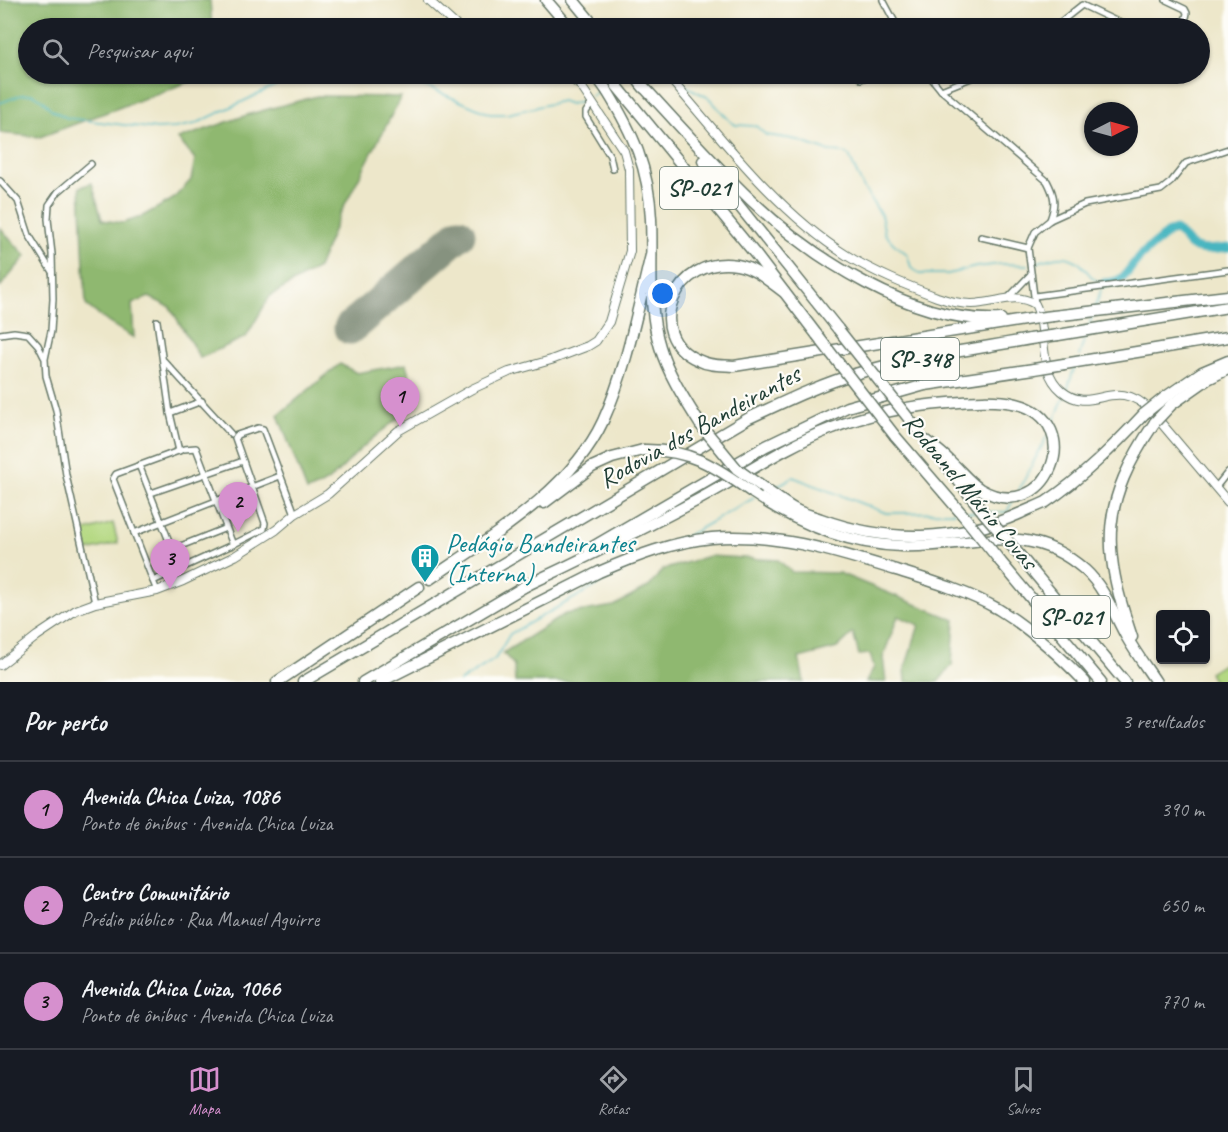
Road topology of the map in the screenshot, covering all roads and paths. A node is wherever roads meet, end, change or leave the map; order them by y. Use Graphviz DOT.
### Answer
graph roads {
  1 [pos="428,0"];
  2 [pos="546,0"];
  3 [pos="573,0"];
  4 [pos="883,0"];
  5 [pos="1166,0"];
  6 [pos="448,18"];
  7 [pos="561,18"];
  8 [pos="588,18"];
  9 [pos="893,18"];
  10 [pos="1066,18"];
  11 [pos="1109,18"];
  12 [pos="1184,18"];
  13 [pos="578,84"];
  14 [pos="584,84"];
  15 [pos="607,84"];
  16 [pos="610,84"];
  17 [pos="641,84"];
  18 [pos="642,84"];
  19 [pos="675,84"];
  20 [pos="936,84"];
  21 [pos="956,84"];
  22 [pos="581,86"];
  23 [pos="611,88"];
  24 [pos="941,90"];
  25 [pos="592,103"];
  26 [pos="1228,149"];
  27 [pos="91,164"];
  28 [pos="614,169"];
  29 [pos="0,181"];
  30 [pos="1050,220"];
  31 [pos="981,237"];
  32 [pos="1028,248"];
  33 [pos="651,255"];
  34 [pos="1228,270"];
  35 [pos="53,273"];
  36 [pos="1031,274"];
  37 [pos="784,292"];
  38 [pos="1228,296"];
  39 [pos="1009,297"];
  40 [pos="1035,300"];
  41 [pos="1228,307"];
  42 [pos="1030,319"];
  43 [pos="157,321"];
  44 [pos="0,334"];
  45 [pos="1228,337"];
  46 [pos="45,359"];
  47 [pos="163,360"];
  48 [pos="1228,361"];
  49 [pos="1228,369"];
  50 [pos="202,401"];
  51 [pos="1168,401"];
  52 [pos="170,413"];
  53 [pos="231,434"];
  54 [pos="923,437"];
  55 [pos="179,451"];
  56 [pos="243,460"];
  57 [pos="140,465"];
  58 [pos="1228,472"];
  59 [pos="206,474"];
  60 [pos="280,476"];
  61 [pos="1216,487"];
  62 [pos="252,488"];
  63 [pos="151,493"];
  64 [pos="217,501"];
  65 [pos="1228,502"];
  66 [pos="527,510"];
  67 [pos="295,514"];
  68 [pos="163,521"];
  69 [pos="226,528"];
  70 [pos="134,533"];
  71 [pos="233,544"];
  72 [pos="172,549"];
  73 [pos="180,569"];
  74 [pos="430,579"];
  75 [pos="153,580"];
  76 [pos="419,586"];
  77 [pos="523,587"];
  78 [pos="157,591"];
  79 [pos="95,603"];
  80 [pos="1139,657"];
  81 [pos="0,665"];
  82 [pos="277,682"];
  83 [pos="303,682"];
  84 [pos="363,682"];
  85 [pos="380,682"];
  86 [pos="1085,682"];
  87 [pos="1101,682"];
  88 [pos="1125,682"];
  89 [pos="1156,682"];
  1 -- 6 [label="main road"];
  2 -- 7 [label="highway"];
  3 -- 8 [label="highway"];
  4 -- 9 [label="street"];
  5 -- 12 [label="street"];
  10 -- 11 [label="street"];
  13 -- 22 [label="main road"];
  14 -- 22 [label="main road"];
  15 -- 23 [label="highway, bridge"];
  16 -- 23 [label="highway, Rodoanel Mário Covas / SP-021"];
  17 -- 54 [label="highway, Rodoanel Mário Covas / SP-021, bridge"];
  18 -- 42 [label="highway"];
  19 -- 39 [label="main road"];
  20 -- 24 [label="street"];
  21 -- 24 [label="street"];
  22 -- 25 [label="main road"];
  23 -- 33 [label="highway"];
  23 -- 37 [label="highway, Rodoanel Mário Covas / SP-021"];
  24 -- 30 [label="street"];
  25 -- 28 [label="street"];
  25 -- 67 [label="main road"];
  26 -- 30 [label="street"];
  27 -- 35 [label="street"];
  29 -- 35 [label="street"];
  30 -- 32 [label="street"];
  31 -- 32 [label="street"];
  32 -- 36 [label="street"];
  33 -- 51 [label="highway, bridge"];
  33 -- 66 [label="highway"];
  34 -- 40 [label="street"];
  35 -- 46 [label="street"];
  36 -- 39 [label="street"];
  36 -- 40 [label="street"];
  37 -- 42 [label="highway"];
  37 -- 87 [label="highway, Rodoanel Mário Covas / SP-021, bridge"];
  38 -- 42 [label="highway, bridge"];
  39 -- 40 [label="main road"];
  40 -- 61 [label="main road"];
  41 -- 83 [label="highway, Rodovia dos Bandeirantes / SP-348, bridge"];
  43 -- 47 [label="street"];
  44 -- 46 [label="street"];
  45 -- 77 [label="highway, Rodovia dos Bandeirantes / SP-348, bridge"];
  46 -- 79 [label="street"];
  47 -- 50 [label="street"];
  47 -- 52 [label="street"];
  48 -- 51 [label="highway"];
  49 -- 51 [label="highway"];
  50 -- 52 [label="street"];
  50 -- 53 [label="street"];
  51 -- 80 [label="highway, bridge"];
  52 -- 55 [label="street"];
  54 -- 77 [label="highway"];
  54 -- 88 [label="highway, Rodoanel Mário Covas / SP-021, bridge"];
  55 -- 57 [label="street"];
  55 -- 59 [label="street"];
  56 -- 59 [label="street"];
  56 -- 60 [label="street"];
  56 -- 62 [label="street"];
  57 -- 63 [label="street"];
  57 -- 70 [label="street"];
  58 -- 61 [label="street"];
  59 -- 63 [label="street"];
  59 -- 64 [label="street"];
  60 -- 62 [label="street"];
  60 -- 67 [label="street"];
  61 -- 65 [label="main road"];
  62 -- 64 [label="street"];
  62 -- 71 [label="street"];
  63 -- 68 [label="street"];
  64 -- 68 [label="street"];
  64 -- 69 [label="street"];
  66 -- 74 [label="highway"];
  66 -- 80 [label="highway, bridge"];
  67 -- 78 [label="main road"];
  68 -- 70 [label="street"];
  68 -- 72 [label="street"];
  69 -- 71 [label="street"];
  69 -- 72 [label="street"];
  70 -- 75 [label="street"];
  71 -- 73 [label="street"];
  72 -- 73 [label="street"];
  73 -- 75 [label="street"];
  75 -- 78 [label="street"];
  76 -- 82 [label="highway"];
  77 -- 84 [label="highway, Rodovia dos Bandeirantes / SP-348"];
  78 -- 79 [label="main road"];
  79 -- 81 [label="main road"];
  80 -- 89 [label="highway"];
  85 -- 86 [label="highway"];
}
